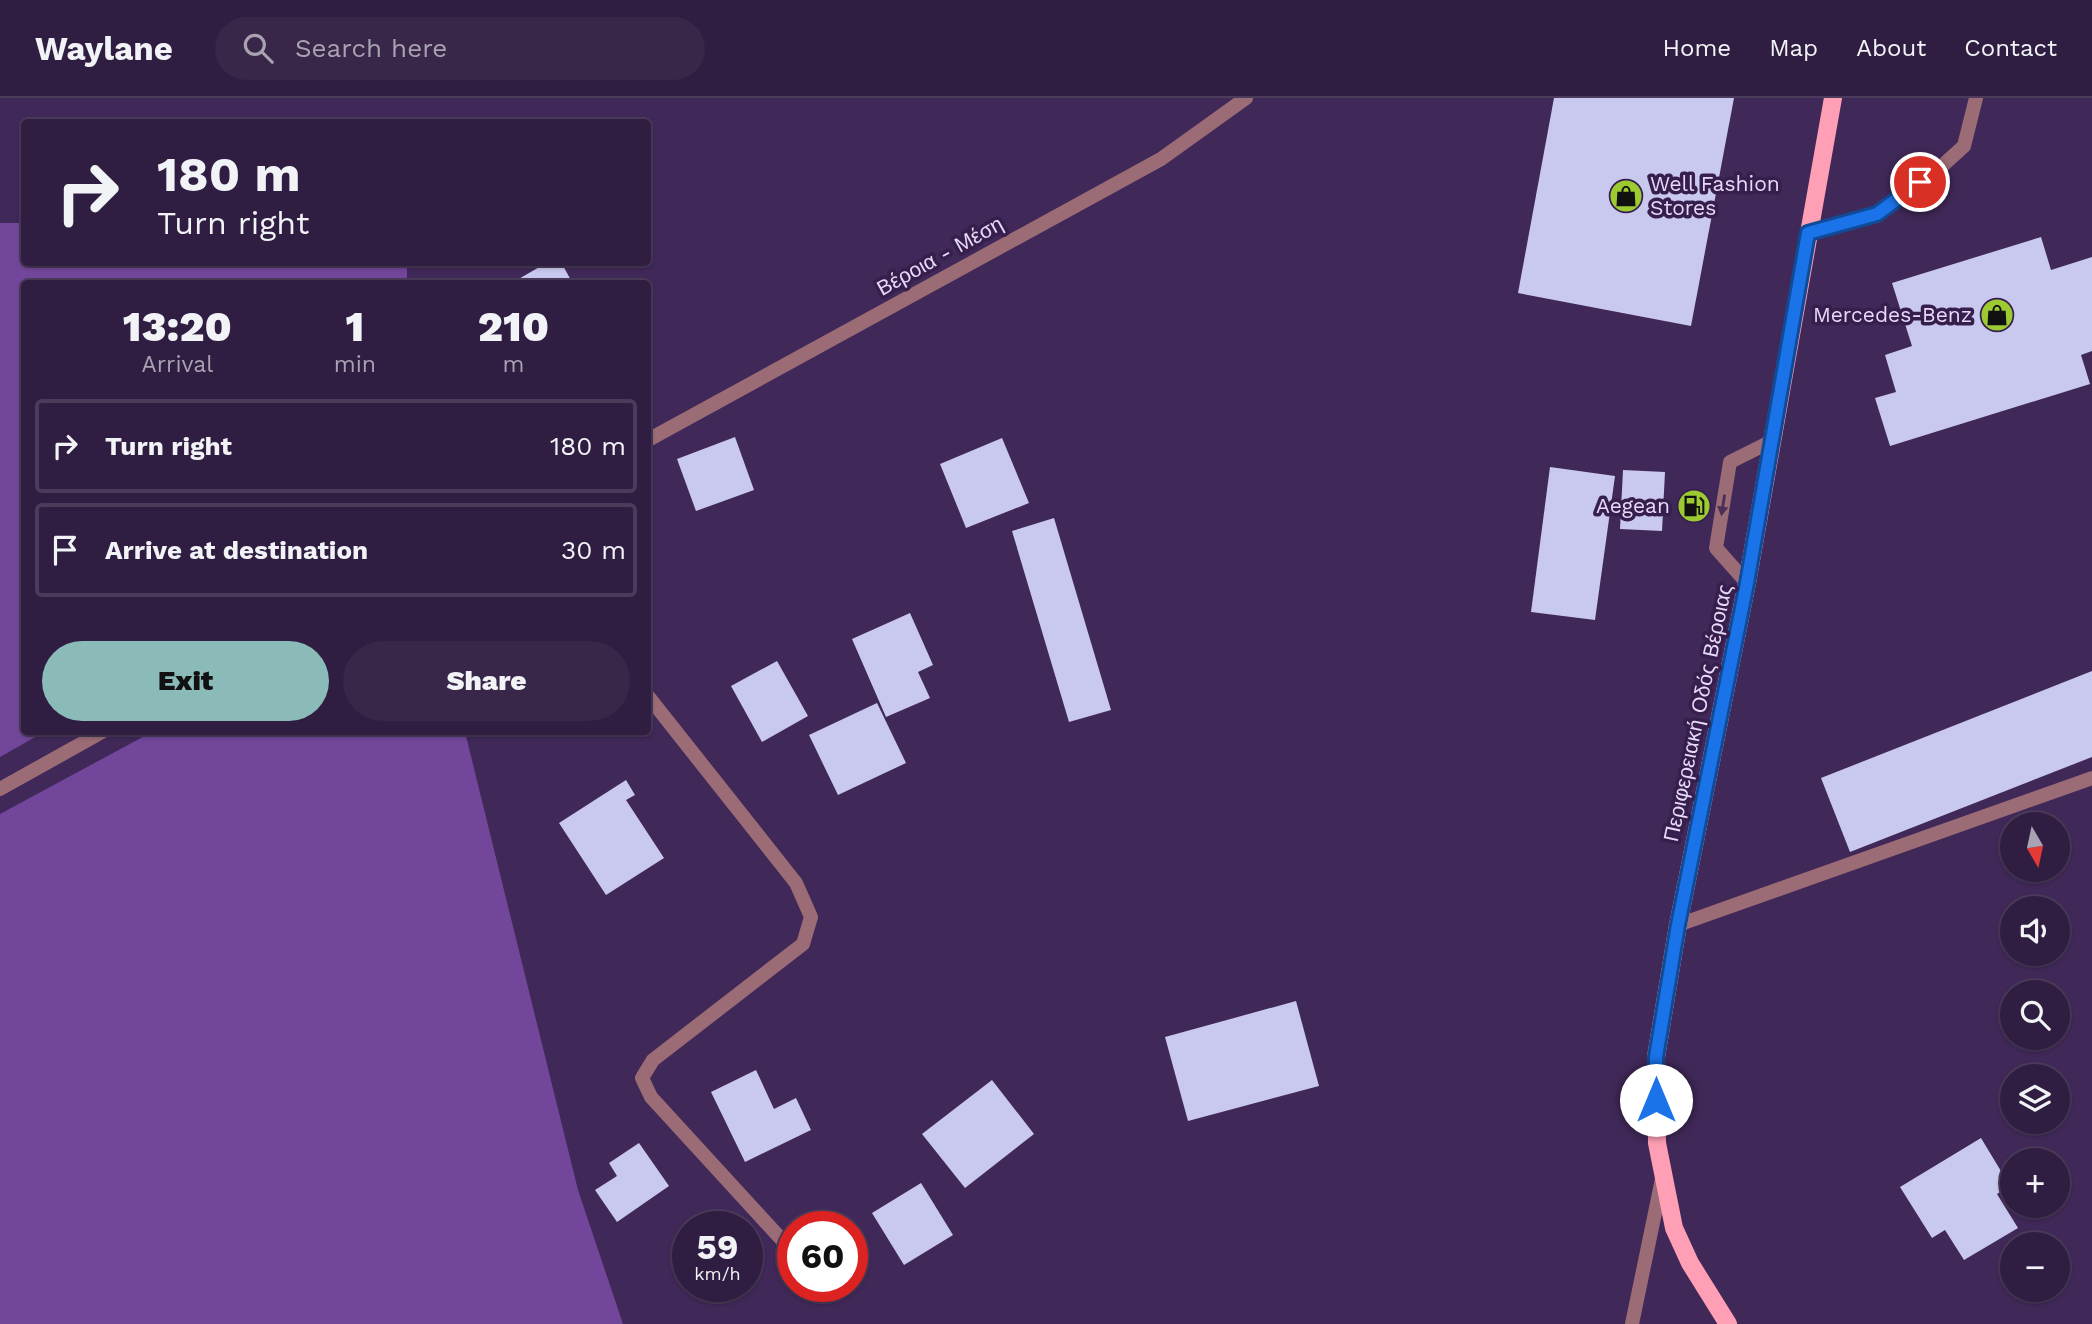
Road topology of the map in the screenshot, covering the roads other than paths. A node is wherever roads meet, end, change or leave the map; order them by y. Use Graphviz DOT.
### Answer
graph roads {
  1 [pos="1246,98"];
  2 [pos="1833,98"];
  3 [pos="1976,98"];
  4 [pos="1808,233"];
  5 [pos="651,438"];
  6 [pos="1772,441"];
  7 [pos="1747,583"];
  8 [pos="651,700"];
  9 [pos="97,735"];
  10 [pos="2092,778"];
  11 [pos="0,789"];
  12 [pos="1678,925"];
  13 [pos="1662,1179"];
  14 [pos="777,1235"];
  15 [pos="1632,1324"];
  16 [pos="1728,1324"];
  1 -- 5 [label="street, Βέροια - Μέση"];
  2 -- 4 [label="main road, Περιφερειακή Οδός Βέροιας"];
  3 -- 4 [label="street"];
  4 -- 6 [label="main road, Περιφερειακή Οδός Βέροιας"];
  6 -- 7 [label="main road, Περιφερειακή Οδός Βέροιας"];
  6 -- 7 [label="street, one-way"];
  7 -- 12 [label="main road, Περιφερειακή Οδός Βέροιας"];
  8 -- 14 [label="street"];
  9 -- 11 [label="street"];
  10 -- 12 [label="street"];
  12 -- 13 [label="main road, Περιφερειακή Οδός Βέροιας"];
  13 -- 15 [label="street"];
  13 -- 16 [label="main road, Περιφερειακή Οδός Βέροιας"];
}
